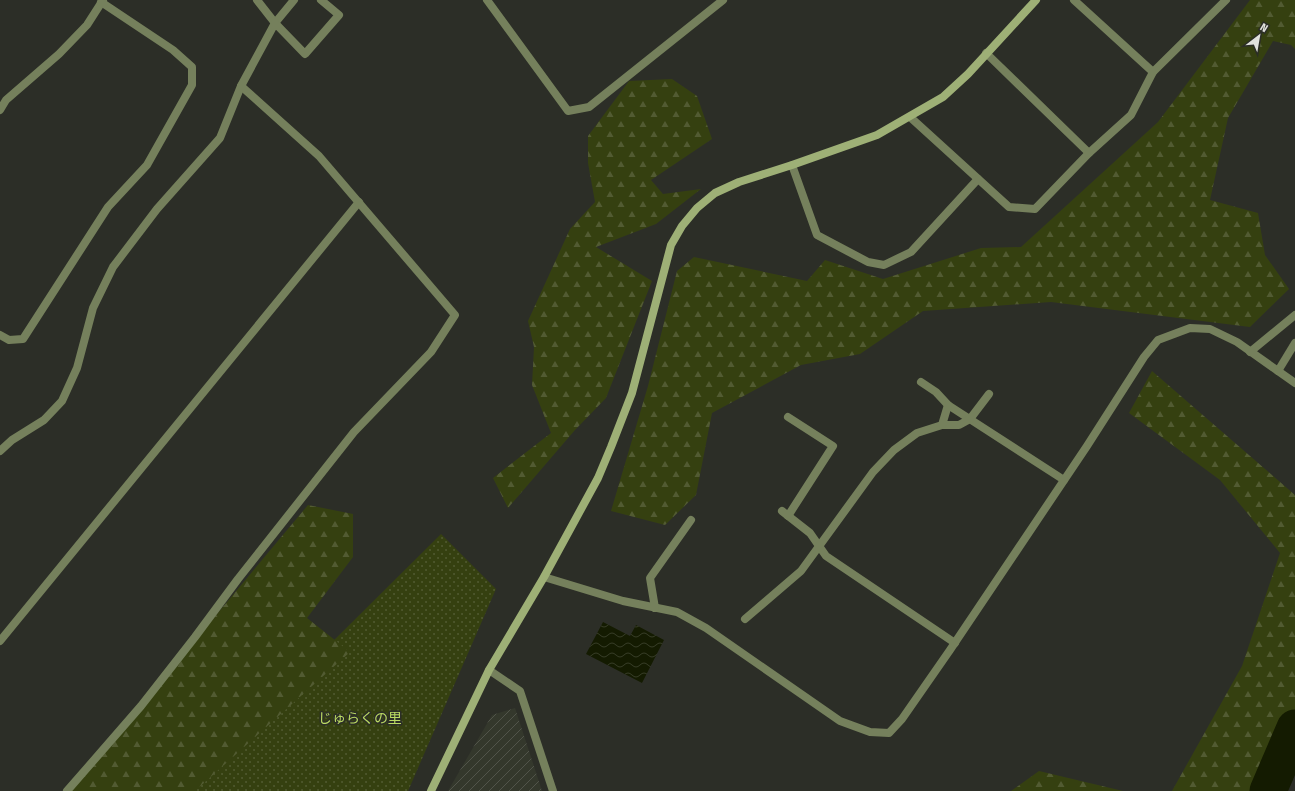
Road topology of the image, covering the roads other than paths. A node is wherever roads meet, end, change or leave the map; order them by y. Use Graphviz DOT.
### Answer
graph roads {
  1 [pos="257,0"];
  2 [pos="294,0"];
  3 [pos="321,0"];
  4 [pos="724,0"];
  5 [pos="1036,0"];
  6 [pos="1074,0"];
  7 [pos="102,1"];
  8 [pos="491,1"];
  9 [pos="1224,1"];
  10 [pos="275,23"];
  11 [pos="986,53"];
  12 [pos="1153,72"];
  13 [pos="241,86"];
  14 [pos="0,110"];
  15 [pos="910,116"];
  16 [pos="1089,153"];
  17 [pos="792,165"];
  18 [pos="978,179"];
  19 [pos="359,202"];
  20 [pos="1295,315"];
  21 [pos="0,335"];
  22 [pos="1295,343"];
  23 [pos="1250,352"];
  24 [pos="1278,371"];
  25 [pos="921,382"];
  26 [pos="1295,383"];
  27 [pos="989,394"];
  28 [pos="948,405"];
  29 [pos="788,417"];
  30 [pos="970,419"];
  31 [pos="942,425"];
  32 [pos="0,451"];
  33 [pos="1064,480"];
  34 [pos="691,520"];
  35 [pos="820,547"];
  36 [pos="544,577"];
  37 [pos="655,608"];
  38 [pos="745,619"];
  39 [pos="0,641"];
  40 [pos="955,642"];
  41 [pos="489,670"];
  42 [pos="67,791"];
  43 [pos="431,791"];
  44 [pos="552,791"];
  1 -- 10 [label="street"];
  2 -- 10 [label="street"];
  3 -- 10 [label="street"];
  4 -- 8 [label="street"];
  5 -- 11 [label="street"];
  6 -- 12 [label="street"];
  7 -- 14 [label="street"];
  7 -- 21 [label="street"];
  9 -- 12 [label="street"];
  10 -- 13 [label="street"];
  11 -- 15 [label="street"];
  11 -- 16 [label="street"];
  12 -- 16 [label="street"];
  13 -- 19 [label="street"];
  13 -- 32 [label="street"];
  15 -- 17 [label="street"];
  15 -- 18 [label="street"];
  16 -- 18 [label="street"];
  17 -- 18 [label="street"];
  17 -- 36 [label="street"];
  19 -- 39 [label="street"];
  19 -- 42 [label="street"];
  20 -- 23 [label="street"];
  22 -- 24 [label="street"];
  23 -- 24 [label="street"];
  23 -- 33 [label="street"];
  24 -- 26 [label="street"];
  25 -- 28 [label="street"];
  27 -- 30 [label="street"];
  28 -- 30 [label="street"];
  28 -- 31 [label="street"];
  29 -- 35 [label="street"];
  30 -- 31 [label="street"];
  30 -- 33 [label="street"];
  31 -- 35 [label="street"];
  33 -- 40 [label="street"];
  34 -- 37 [label="street"];
  35 -- 38 [label="street"];
  35 -- 40 [label="street"];
  36 -- 37 [label="street"];
  36 -- 41 [label="street"];
  37 -- 40 [label="street"];
  41 -- 43 [label="street"];
  41 -- 44 [label="street"];
}
